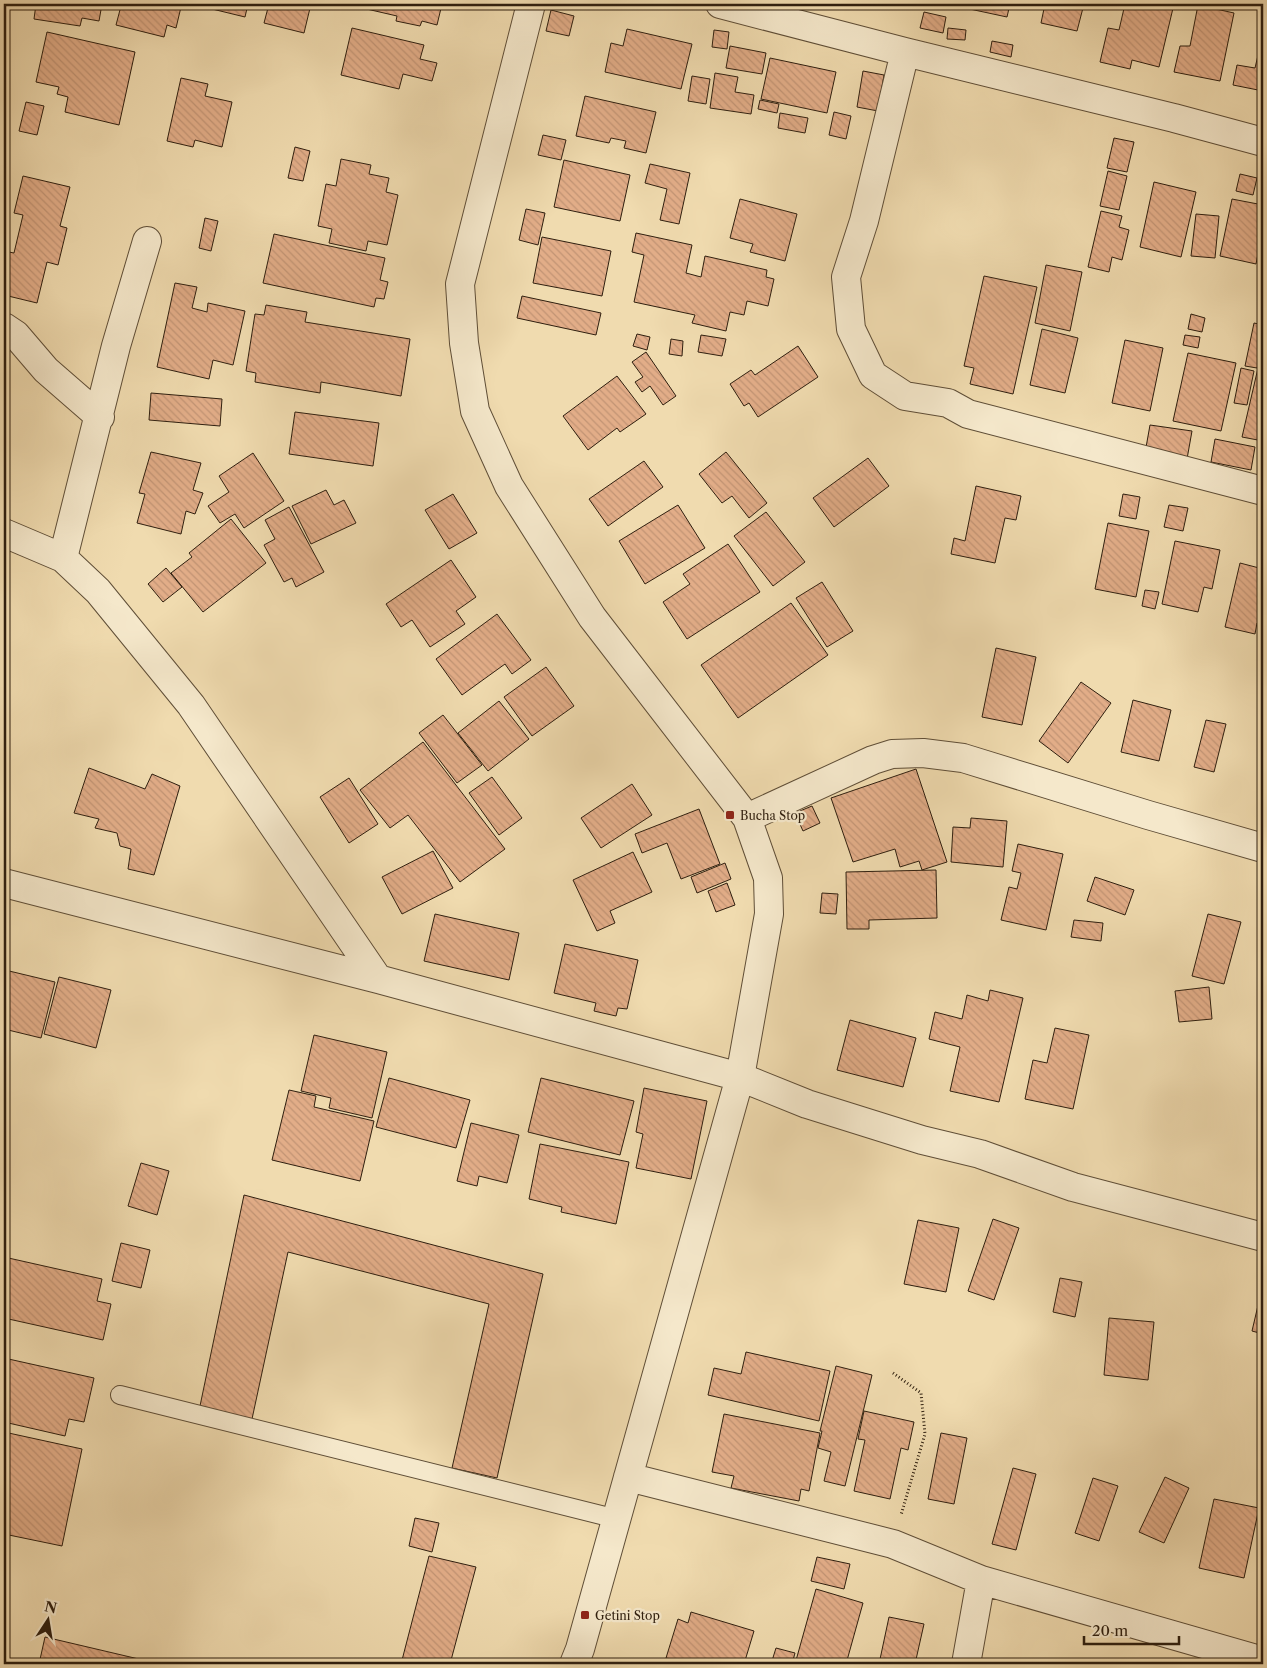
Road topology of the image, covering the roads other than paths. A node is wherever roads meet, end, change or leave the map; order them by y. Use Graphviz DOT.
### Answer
graph roads {
  1 [pos="531,4"];
  2 [pos="720,4"];
  3 [pos="905,52"];
  4 [pos="1263,142"];
  5 [pos="147,241"];
  6 [pos="4,327"];
  7 [pos="100,416"];
  8 [pos="1263,491"];
  9 [pos="4,533"];
  10 [pos="63,558"];
  11 [pos="747,818"];
  12 [pos="1263,848"];
  13 [pos="4,882"];
  14 [pos="378,979"];
  15 [pos="740,1077"];
  16 [pos="1263,1237"];
  17 [pos="120,1395"];
  18 [pos="628,1477"];
  19 [pos="616,1519"];
  20 [pos="981,1580"];
  21 [pos="1263,1661"];
  22 [pos="574,1664"];
  23 [pos="966,1664"];
  1 -- 11 [label="street"];
  2 -- 3 [label="street"];
  3 -- 4 [label="street"];
  3 -- 8 [label="street"];
  5 -- 7 [label="street"];
  6 -- 7 [label="street"];
  7 -- 10 [label="street"];
  9 -- 10 [label="street"];
  10 -- 14 [label="street"];
  11 -- 12 [label="street"];
  11 -- 15 [label="street"];
  13 -- 14 [label="street"];
  14 -- 15 [label="street"];
  15 -- 16 [label="street"];
  15 -- 18 [label="street"];
  17 -- 19 [label="lane"];
  18 -- 19 [label="street"];
  18 -- 20 [label="street"];
  19 -- 22 [label="street"];
  20 -- 21 [label="street"];
  20 -- 23 [label="street"];
}
